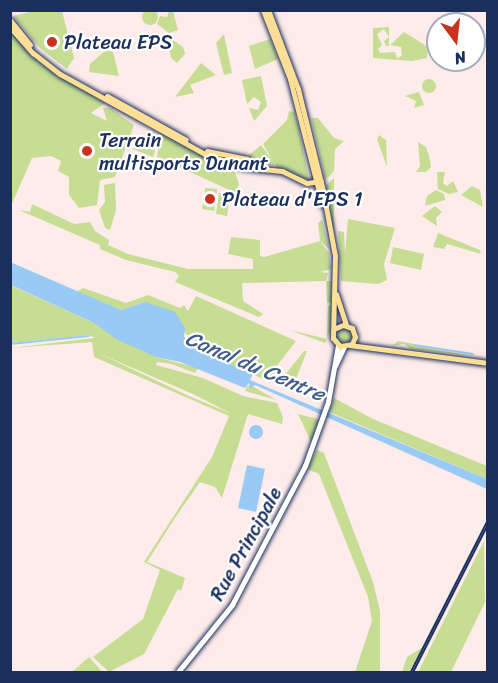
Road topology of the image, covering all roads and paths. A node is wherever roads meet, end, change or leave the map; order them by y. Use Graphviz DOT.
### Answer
graph roads {
  1 [pos="262,10"];
  2 [pos="268,10"];
  3 [pos="10,20"];
  4 [pos="10,27"];
  5 [pos="275,33"];
  6 [pos="276,43"];
  7 [pos="284,51"];
  8 [pos="303,118"];
  9 [pos="247,159"];
  10 [pos="233,164"];
  11 [pos="256,168"];
  12 [pos="318,181"];
  13 [pos="335,290"];
  14 [pos="346,325"];
  15 [pos="336,328"];
  16 [pos="356,335"];
  17 [pos="344,346"];
  18 [pos="372,346"];
  19 [pos="488,363"];
  20 [pos="178,672"];
  1 -- 5 [label="main road"];
  2 -- 5 [label="main road"];
  3 -- 9 [label="main road"];
  4 -- 10 [label="main road"];
  5 -- 6 [label="main road"];
  5 -- 7 [label="main road"];
  6 -- 7 [label="main road"];
  6 -- 8 [label="main road"];
  7 -- 8 [label="main road"];
  8 -- 12 [label="main road"];
  9 -- 10 [label="main road"];
  9 -- 11 [label="main road"];
  10 -- 11 [label="main road"];
  11 -- 12 [label="main road"];
  12 -- 13 [label="main road"];
  13 -- 14 [label="main road"];
  13 -- 15 [label="main road"];
  14 -- 15 [label="main road"];
  14 -- 16 [label="main road"];
  15 -- 17 [label="main road"];
  16 -- 17 [label="main road"];
  16 -- 18 [label="main road"];
  17 -- 18 [label="main road"];
  17 -- 20 [label="street, Rue Principale"];
  18 -- 19 [label="main road"];
}
